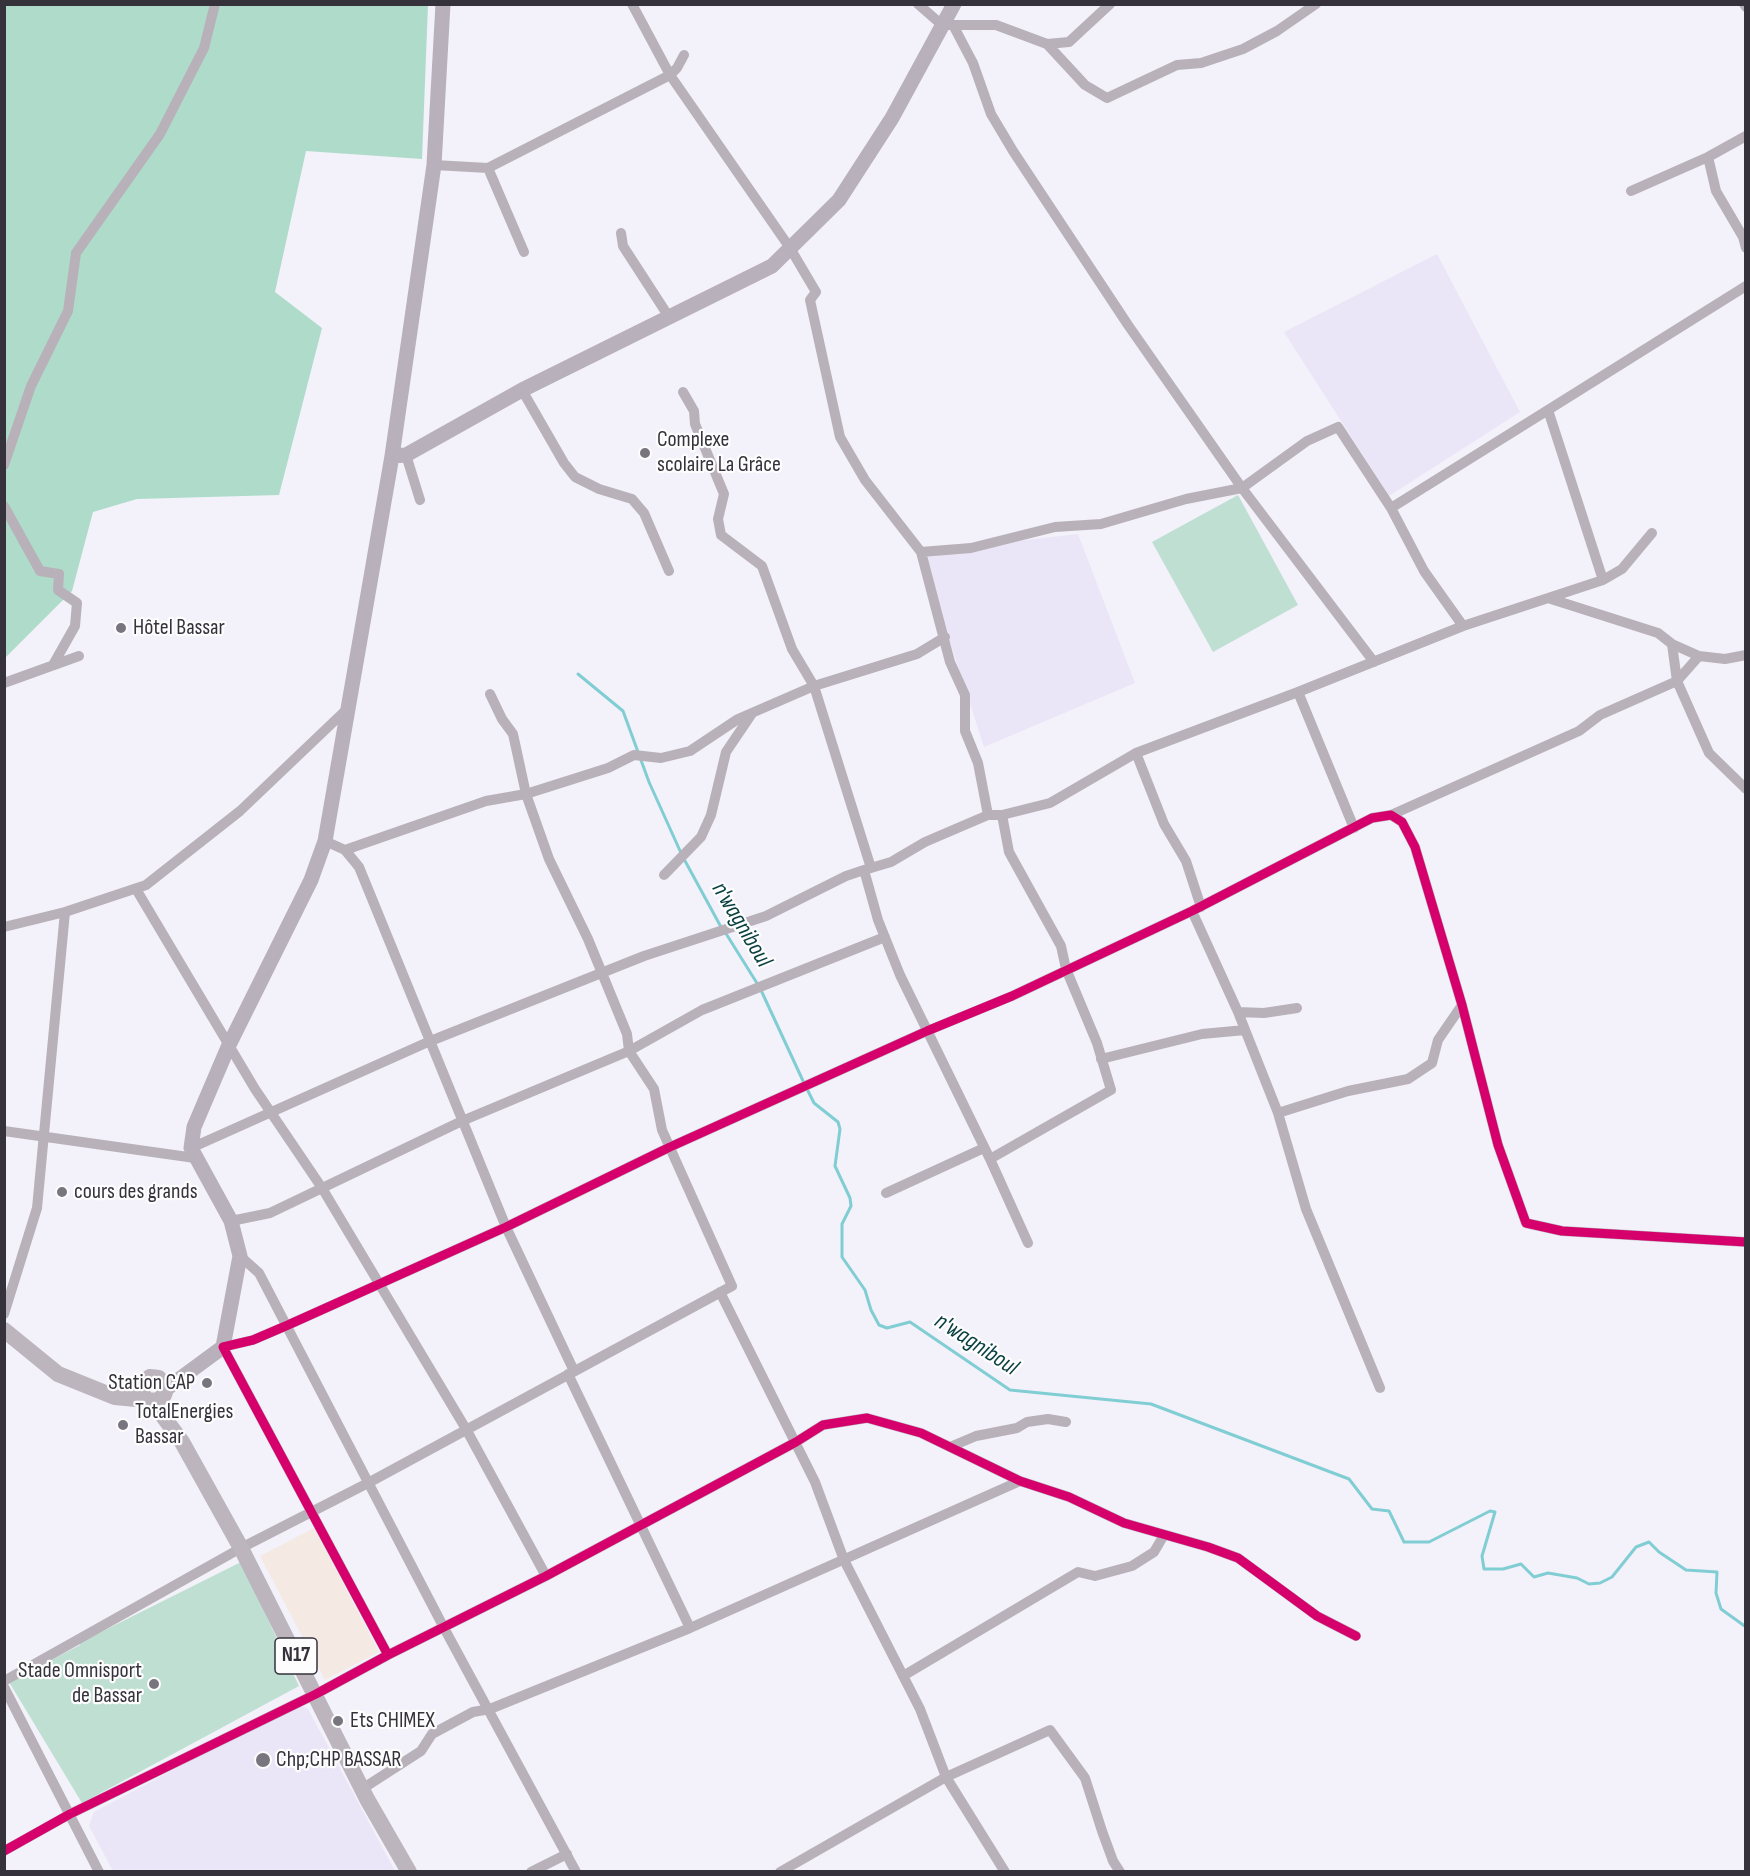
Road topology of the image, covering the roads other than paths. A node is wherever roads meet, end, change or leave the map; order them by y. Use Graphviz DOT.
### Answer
graph roads {
  1 [pos="215,4"];
  2 [pos="443,4"];
  3 [pos="632,4"];
  4 [pos="918,4"];
  5 [pos="954,4"];
  6 [pos="1110,4"];
  7 [pos="1316,4"];
  8 [pos="947,25"];
  9 [pos="1047,44"];
  10 [pos="684,55"];
  11 [pos="670,75"];
  12 [pos="1746,136"];
  13 [pos="1708,157"];
  14 [pos="434,165"];
  15 [pos="488,168"];
  16 [pos="1631,191"];
  17 [pos="621,233"];
  18 [pos="790,248"];
  19 [pos="1746,248"];
  20 [pos="524,252"];
  21 [pos="1746,286"];
  22 [pos="669,317"];
  23 [pos="522,390"];
  24 [pos="683,392"];
  25 [pos="1548,410"];
  26 [pos="399,456"];
  27 [pos="4,465"];
  28 [pos="1242,488"];
  29 [pos="420,500"];
  30 [pos="4,506"];
  31 [pos="1391,508"];
  32 [pos="1652,533"];
  33 [pos="921,552"];
  34 [pos="669,571"];
  35 [pos="1603,580"];
  36 [pos="1551,599"];
  37 [pos="1464,626"];
  38 [pos="945,637"];
  39 [pos="1672,644"];
  40 [pos="1746,655"];
  41 [pos="79,656"];
  42 [pos="1699,656"];
  43 [pos="1374,662"];
  44 [pos="53,665"];
  45 [pos="1677,681"];
  46 [pos="4,683"];
  47 [pos="814,686"];
  48 [pos="1298,692"];
  49 [pos="490,694"];
  50 [pos="346,710"];
  51 [pos="753,713"];
  52 [pos="1136,753"];
  53 [pos="1746,789"];
  54 [pos="526,794"];
  55 [pos="988,815"];
  56 [pos="1002,815"];
  57 [pos="1391,815"];
  58 [pos="1354,828"];
  59 [pos="325,841"];
  60 [pos="345,850"];
  61 [pos="867,869"];
  62 [pos="664,875"];
  63 [pos="136,889"];
  64 [pos="1197,909"];
  65 [pos="65,912"];
  66 [pos="4,927"];
  67 [pos="885,937"];
  68 [pos="1066,969"];
  69 [pos="602,973"];
  70 [pos="1462,1005"];
  71 [pos="1297,1008"];
  72 [pos="1238,1012"];
  73 [pos="1245,1030"];
  74 [pos="927,1031"];
  75 [pos="428,1042"];
  76 [pos="229,1045"];
  77 [pos="629,1051"];
  78 [pos="1101,1059"];
  79 [pos="270,1112"];
  80 [pos="1278,1113"];
  81 [pos="462,1121"];
  82 [pos="4,1131"];
  83 [pos="43,1135"];
  84 [pos="670,1147"];
  85 [pos="984,1148"];
  86 [pos="193,1153"];
  87 [pos="990,1159"];
  88 [pos="322,1188"];
  89 [pos="886,1193"];
  90 [pos="231,1221"];
  91 [pos="506,1227"];
  92 [pos="1746,1242"];
  93 [pos="1028,1243"];
  94 [pos="240,1256"];
  95 [pos="378,1283"];
  96 [pos="720,1292"];
  97 [pos="4,1314"];
  98 [pos="288,1326"];
  99 [pos="4,1330"];
  100 [pos="223,1347"];
  101 [pos="571,1373"];
  102 [pos="1380,1388"];
  103 [pos="154,1391"];
  104 [pos="1066,1422"];
  105 [pos="466,1429"];
  106 [pos="796,1443"];
  107 [pos="950,1447"];
  108 [pos="1020,1481"];
  109 [pos="368,1483"];
  110 [pos="312,1512"];
  111 [pos="639,1525"];
  112 [pos="1164,1535"];
  113 [pos="241,1548"];
  114 [pos="844,1560"];
  115 [pos="546,1576"];
  116 [pos="443,1626"];
  117 [pos="690,1628"];
  118 [pos="1356,1636"];
  119 [pos="388,1655"];
  120 [pos="903,1676"];
  121 [pos="4,1681"];
  122 [pos="4,1687"];
  123 [pos="316,1695"];
  124 [pos="490,1709"];
  125 [pos="946,1777"];
  126 [pos="362,1788"];
  127 [pos="70,1814"];
  128 [pos="4,1851"];
  129 [pos="567,1854"];
  130 [pos="99,1872"];
  131 [pos="409,1872"];
  132 [pos="531,1872"];
  133 [pos="576,1872"];
  134 [pos="780,1872"];
  135 [pos="1005,1872"];
  136 [pos="1120,1872"];
  1 -- 27 [label="street"];
  2 -- 14 [label="main road"];
  3 -- 11 [label="street"];
  4 -- 8 [label="street"];
  5 -- 8 [label="main road"];
  6 -- 9 [label="street"];
  7 -- 9 [label="street"];
  8 -- 9 [label="street"];
  8 -- 18 [label="main road"];
  8 -- 28 [label="street"];
  10 -- 11 [label="street"];
  11 -- 15 [label="street"];
  11 -- 18 [label="street"];
  12 -- 13 [label="street"];
  13 -- 16 [label="street"];
  13 -- 19 [label="street"];
  14 -- 15 [label="street"];
  14 -- 26 [label="main road"];
  15 -- 20 [label="street"];
  17 -- 22 [label="street"];
  18 -- 22 [label="main road"];
  18 -- 33 [label="street"];
  21 -- 25 [label="street"];
  22 -- 23 [label="main road"];
  23 -- 26 [label="main road"];
  23 -- 34 [label="street"];
  24 -- 47 [label="street"];
  25 -- 31 [label="street"];
  25 -- 35 [label="street"];
  26 -- 29 [label="street"];
  26 -- 50 [label="main road"];
  28 -- 31 [label="street"];
  28 -- 33 [label="street"];
  28 -- 43 [label="street"];
  30 -- 44 [label="street"];
  31 -- 37 [label="street"];
  32 -- 35 [label="street"];
  33 -- 38 [label="street"];
  35 -- 36 [label="street"];
  36 -- 37 [label="street"];
  36 -- 39 [label="street"];
  37 -- 43 [label="street"];
  38 -- 47 [label="street"];
  38 -- 55 [label="street"];
  39 -- 42 [label="street"];
  39 -- 45 [label="street"];
  40 -- 42 [label="street"];
  41 -- 44 [label="street"];
  42 -- 45 [label="street"];
  43 -- 48 [label="street"];
  44 -- 46 [label="street"];
  45 -- 53 [label="street"];
  45 -- 57 [label="street"];
  47 -- 51 [label="street"];
  47 -- 61 [label="street"];
  48 -- 52 [label="street"];
  48 -- 58 [label="street"];
  49 -- 54 [label="street"];
  50 -- 59 [label="main road"];
  50 -- 63 [label="street"];
  51 -- 54 [label="street"];
  51 -- 62 [label="street"];
  52 -- 56 [label="street"];
  52 -- 64 [label="street"];
  54 -- 60 [label="street"];
  54 -- 69 [label="street"];
  55 -- 56 [label="street"];
  55 -- 61 [label="street"];
  56 -- 68 [label="street"];
  57 -- 58 [label="street"];
  57 -- 70 [label="street"];
  58 -- 64 [label="street"];
  59 -- 60 [label="street"];
  59 -- 76 [label="main road"];
  60 -- 75 [label="street"];
  61 -- 67 [label="street"];
  61 -- 69 [label="street"];
  63 -- 65 [label="street"];
  63 -- 76 [label="street"];
  64 -- 68 [label="street"];
  64 -- 72 [label="street"];
  65 -- 66 [label="street"];
  65 -- 83 [label="street"];
  67 -- 74 [label="street"];
  67 -- 77 [label="street"];
  68 -- 74 [label="street"];
  68 -- 78 [label="street"];
  69 -- 75 [label="street"];
  69 -- 77 [label="street"];
  70 -- 80 [label="street"];
  70 -- 92 [label="street"];
  71 -- 72 [label="street"];
  72 -- 73 [label="street"];
  73 -- 78 [label="street"];
  73 -- 80 [label="street"];
  74 -- 84 [label="street"];
  74 -- 85 [label="street"];
  75 -- 79 [label="street"];
  75 -- 81 [label="street"];
  76 -- 79 [label="street"];
  76 -- 86 [label="main road"];
  77 -- 81 [label="street"];
  77 -- 84 [label="street"];
  78 -- 87 [label="street"];
  79 -- 86 [label="street"];
  79 -- 88 [label="street"];
  80 -- 102 [label="street"];
  81 -- 88 [label="street"];
  81 -- 91 [label="street"];
  82 -- 83 [label="street"];
  83 -- 86 [label="street"];
  83 -- 97 [label="street"];
  84 -- 91 [label="street"];
  84 -- 96 [label="street"];
  85 -- 87 [label="street"];
  85 -- 89 [label="street"];
  86 -- 90 [label="main road"];
  87 -- 93 [label="street"];
  88 -- 90 [label="street"];
  88 -- 95 [label="street"];
  90 -- 94 [label="main road"];
  91 -- 95 [label="street"];
  91 -- 101 [label="street"];
  94 -- 98 [label="street"];
  94 -- 100 [label="main road"];
  95 -- 98 [label="street"];
  95 -- 105 [label="street"];
  96 -- 101 [label="street"];
  96 -- 106 [label="street"];
  98 -- 100 [label="street"];
  98 -- 109 [label="street"];
  99 -- 103 [label="main road"];
  100 -- 103 [label="main road"];
  100 -- 110 [label="street"];
  101 -- 105 [label="street"];
  101 -- 111 [label="street"];
  103 -- 113 [label="main road, N17"];
  104 -- 107 [label="street"];
  105 -- 109 [label="street"];
  105 -- 115 [label="street"];
  106 -- 107 [label="street"];
  106 -- 111 [label="street"];
  106 -- 114 [label="street"];
  107 -- 108 [label="street"];
  108 -- 112 [label="street"];
  108 -- 114 [label="street"];
  109 -- 110 [label="street"];
  109 -- 116 [label="street"];
  110 -- 113 [label="street"];
  110 -- 119 [label="street"];
  111 -- 115 [label="street"];
  111 -- 117 [label="street"];
  112 -- 118 [label="street"];
  112 -- 120 [label="street"];
  113 -- 121 [label="street"];
  113 -- 123 [label="main road, N17"];
  114 -- 117 [label="street"];
  114 -- 120 [label="street"];
  115 -- 116 [label="street"];
  116 -- 119 [label="street"];
  116 -- 124 [label="street"];
  117 -- 124 [label="street"];
  119 -- 123 [label="street"];
  120 -- 125 [label="street"];
  122 -- 127 [label="street"];
  123 -- 126 [label="main road, N17"];
  123 -- 127 [label="street"];
  124 -- 126 [label="street"];
  124 -- 129 [label="street"];
  125 -- 134 [label="street"];
  125 -- 135 [label="street"];
  125 -- 136 [label="street"];
  126 -- 131 [label="main road, N17"];
  127 -- 128 [label="street"];
  127 -- 130 [label="street"];
  129 -- 132 [label="street"];
  129 -- 133 [label="street"];
}
